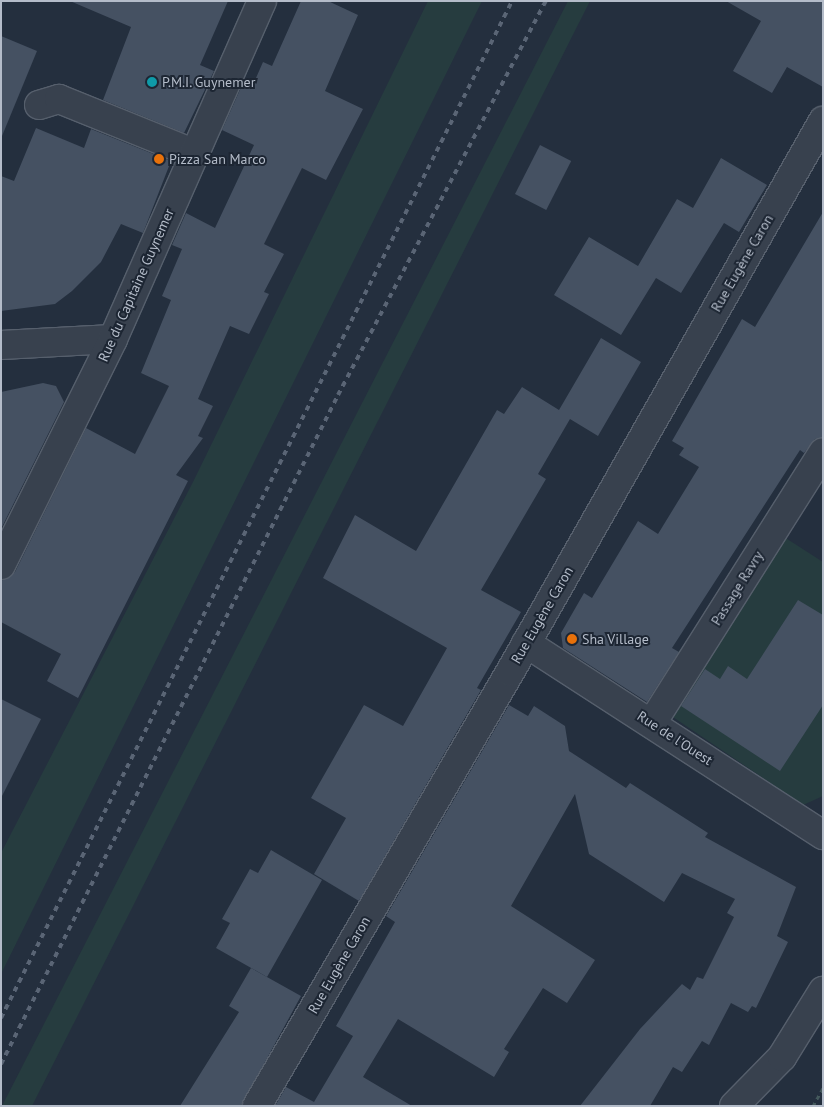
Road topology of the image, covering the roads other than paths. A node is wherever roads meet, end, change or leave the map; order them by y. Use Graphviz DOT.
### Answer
graph roads {
  1 [pos="262,1"];
  2 [pos="39,105"];
  3 [pos="823,121"];
  4 [pos="195,154"];
  5 [pos="113,339"];
  6 [pos="1,345"];
  7 [pos="823,453"];
  8 [pos="1,565"];
  9 [pos="526,643"];
  10 [pos="652,722"];
  11 [pos="823,835"];
  12 [pos="823,991"];
  13 [pos="257,1106"];
  14 [pos="734,1106"];
  1 -- 4 [label="street, Rue du Capitaine Guynemer"];
  2 -- 4 [label="street"];
  3 -- 9 [label="street, Rue Eugène Caron"];
  4 -- 5 [label="street, Rue du Capitaine Guynemer"];
  5 -- 6 [label="street"];
  5 -- 8 [label="street, Rue du Capitaine Guynemer"];
  7 -- 10 [label="street, Passage Ravry"];
  9 -- 10 [label="street, Rue de l'Ouest"];
  9 -- 13 [label="street, Rue Eugène Caron"];
  10 -- 11 [label="street, Rue de l'Ouest"];
  12 -- 14 [label="street"];
}
